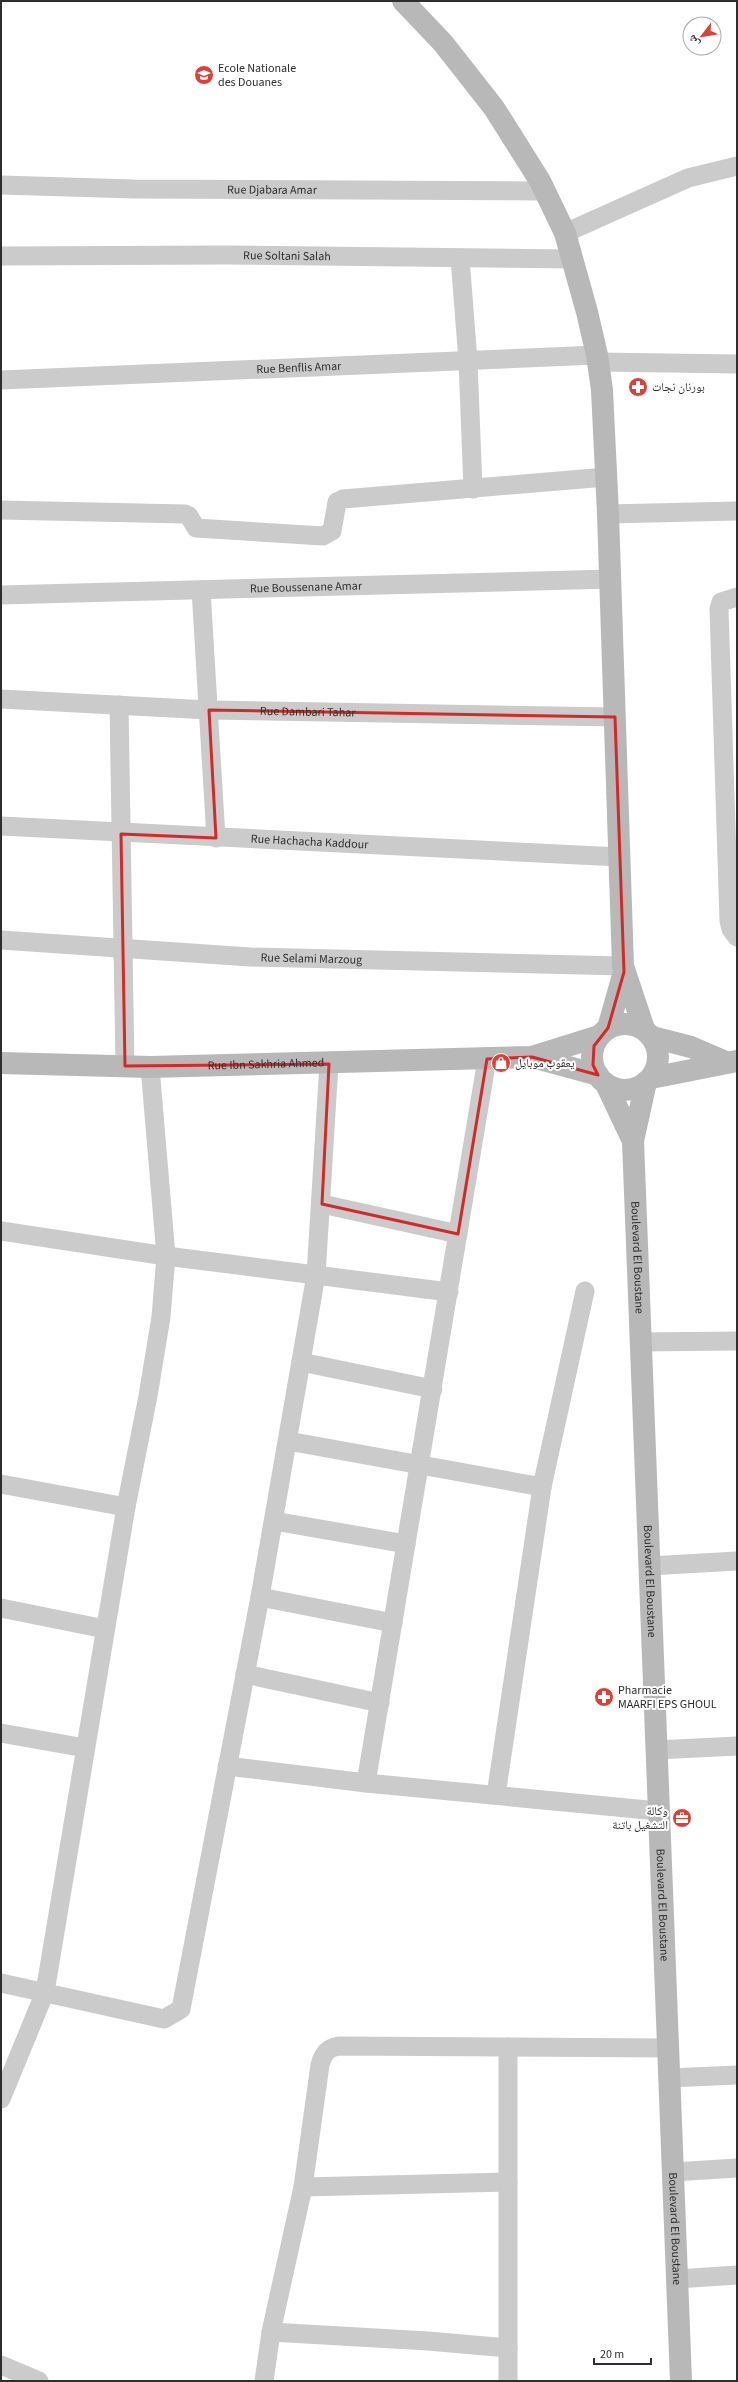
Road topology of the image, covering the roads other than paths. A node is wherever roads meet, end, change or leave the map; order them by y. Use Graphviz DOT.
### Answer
graph roads {
  1 [pos="403,1"];
  2 [pos="737,166"];
  3 [pos="1,185"];
  4 [pos="544,191"];
  5 [pos="565,233"];
  6 [pos="1,256"];
  7 [pos="460,258"];
  8 [pos="573,259"];
  9 [pos="598,359"];
  10 [pos="468,361"];
  11 [pos="737,364"];
  12 [pos="1,380"];
  13 [pos="606,477"];
  14 [pos="473,489"];
  15 [pos="1,510"];
  16 [pos="737,511"];
  17 [pos="608,514"];
  18 [pos="610,579"];
  19 [pos="201,590"];
  20 [pos="1,595"];
  21 [pos="737,596"];
  22 [pos="1,699"];
  23 [pos="119,705"];
  24 [pos="209,710"];
  25 [pos="615,717"];
  26 [pos="1,826"];
  27 [pos="122,834"];
  28 [pos="216,838"];
  29 [pos="619,857"];
  30 [pos="737,937"];
  31 [pos="1,940"];
  32 [pos="124,948"];
  33 [pos="623,969"];
  34 [pos="604,1032"];
  35 [pos="648,1033"];
  36 [pos="532,1057"];
  37 [pos="487,1059"];
  38 [pos="731,1061"];
  39 [pos="1,1063"];
  40 [pos="329,1064"];
  41 [pos="124,1066"];
  42 [pos="150,1067"];
  43 [pos="602,1079"];
  44 [pos="649,1080"];
  45 [pos="633,1141"];
  46 [pos="322,1204"];
  47 [pos="1,1230"];
  48 [pos="458,1234"];
  49 [pos="166,1256"];
  50 [pos="316,1275"];
  51 [pos="585,1291"];
  52 [pos="449,1292"];
  53 [pos="737,1341"];
  54 [pos="640,1342"];
  55 [pos="301,1362"];
  56 [pos="433,1389"];
  57 [pos="288,1441"];
  58 [pos="420,1463"];
  59 [pos="1,1484"];
  60 [pos="542,1487"];
  61 [pos="126,1507"];
  62 [pos="274,1521"];
  63 [pos="406,1544"];
  64 [pos="737,1561"];
  65 [pos="649,1566"];
  66 [pos="260,1597"];
  67 [pos="1,1608"];
  68 [pos="393,1623"];
  69 [pos="105,1629"];
  70 [pos="245,1674"];
  71 [pos="380,1703"];
  72 [pos="1,1733"];
  73 [pos="737,1746"];
  74 [pos="84,1748"];
  75 [pos="656,1750"];
  76 [pos="227,1766"];
  77 [pos="366,1783"];
  78 [pos="496,1795"];
  79 [pos="658,1811"];
  80 [pos="1,1983"];
  81 [pos="45,1992"];
  82 [pos="508,2047"];
  83 [pos="668,2048"];
  84 [pos="737,2074"];
  85 [pos="669,2078"];
  86 [pos="1,2099"];
  87 [pos="737,2168"];
  88 [pos="673,2172"];
  89 [pos="508,2182"];
  90 [pos="303,2187"];
  91 [pos="737,2275"];
  92 [pos="677,2279"];
  93 [pos="271,2332"];
  94 [pos="508,2348"];
  95 [pos="1,2365"];
  96 [pos="39,2381"];
  97 [pos="264,2381"];
  98 [pos="508,2381"];
  99 [pos="681,2381"];
  1 -- 4 [label="main road"];
  2 -- 5 [label="street"];
  3 -- 4 [label="street, Rue Djabara Amar"];
  4 -- 5 [label="main road"];
  5 -- 8 [label="main road"];
  6 -- 7 [label="street, Rue Soltani Salah"];
  7 -- 8 [label="street, Rue Soltani Salah"];
  7 -- 10 [label="street"];
  8 -- 9 [label="main road"];
  9 -- 10 [label="street, Rue Benflis Amar"];
  9 -- 11 [label="street, Rue Benflis Amar"];
  9 -- 13 [label="main road"];
  10 -- 12 [label="street, Rue Benflis Amar"];
  10 -- 14 [label="street"];
  13 -- 14 [label="street"];
  13 -- 17 [label="main road"];
  14 -- 15 [label="street"];
  16 -- 17 [label="street"];
  17 -- 18 [label="main road"];
  18 -- 19 [label="street, Rue Boussenane Amar"];
  18 -- 25 [label="main road"];
  19 -- 20 [label="street, Rue Boussenane Amar"];
  19 -- 24 [label="street"];
  21 -- 30 [label="street"];
  22 -- 23 [label="street, Rue Dambari Tahar"];
  23 -- 24 [label="street, Rue Dambari Tahar"];
  23 -- 27 [label="street"];
  24 -- 25 [label="street, Rue Dambari Tahar"];
  24 -- 28 [label="street"];
  25 -- 29 [label="main road"];
  26 -- 27 [label="street, Rue Hachacha Kaddour"];
  27 -- 28 [label="street, Rue Hachacha Kaddour"];
  27 -- 32 [label="street"];
  28 -- 29 [label="street, Rue Hachacha Kaddour"];
  29 -- 33 [label="main road"];
  31 -- 32 [label="street, Rue Selami Marzoug"];
  32 -- 33 [label="street, Rue Selami Marzoug"];
  32 -- 41 [label="street"];
  33 -- 34 [label="main road"];
  33 -- 35 [label="main road"];
  34 -- 35 [label="main road"];
  34 -- 36 [label="main road"];
  34 -- 43 [label="main road"];
  35 -- 38 [label="main road"];
  35 -- 44 [label="main road"];
  36 -- 37 [label="main road, Rue Ibn Sakhria Ahmed"];
  36 -- 43 [label="main road"];
  37 -- 40 [label="main road, Rue Ibn Sakhria Ahmed"];
  37 -- 48 [label="street"];
  38 -- 44 [label="main road"];
  39 -- 41 [label="main road, Rue Ibn Sakhria Ahmed"];
  40 -- 42 [label="main road, Rue Ibn Sakhria Ahmed"];
  40 -- 46 [label="street"];
  41 -- 42 [label="main road, Rue Ibn Sakhria Ahmed"];
  42 -- 49 [label="street"];
  43 -- 44 [label="main road"];
  43 -- 45 [label="main road"];
  44 -- 45 [label="main road"];
  45 -- 54 [label="main road, Boulevard El Boustane"];
  46 -- 48 [label="street"];
  46 -- 50 [label="street"];
  47 -- 49 [label="street"];
  48 -- 52 [label="street"];
  49 -- 50 [label="street"];
  49 -- 61 [label="street"];
  50 -- 52 [label="street"];
  50 -- 55 [label="street"];
  51 -- 60 [label="street"];
  52 -- 56 [label="street"];
  53 -- 54 [label="street"];
  54 -- 65 [label="main road, Boulevard El Boustane"];
  55 -- 56 [label="street"];
  55 -- 57 [label="street"];
  56 -- 58 [label="street"];
  57 -- 58 [label="street"];
  57 -- 62 [label="street"];
  58 -- 60 [label="street"];
  58 -- 63 [label="street"];
  59 -- 61 [label="street"];
  60 -- 78 [label="street"];
  61 -- 69 [label="street"];
  62 -- 63 [label="street"];
  62 -- 66 [label="street"];
  63 -- 68 [label="street"];
  64 -- 65 [label="street"];
  65 -- 75 [label="main road, Boulevard El Boustane"];
  66 -- 68 [label="street"];
  66 -- 70 [label="street"];
  67 -- 69 [label="street"];
  68 -- 71 [label="street"];
  69 -- 74 [label="street"];
  70 -- 71 [label="street"];
  70 -- 76 [label="street"];
  71 -- 77 [label="street"];
  72 -- 74 [label="street"];
  73 -- 75 [label="street"];
  74 -- 81 [label="street"];
  75 -- 79 [label="main road, Boulevard El Boustane"];
  76 -- 77 [label="street"];
  76 -- 81 [label="street"];
  77 -- 78 [label="street"];
  78 -- 79 [label="street"];
  79 -- 83 [label="main road, Boulevard El Boustane"];
  80 -- 81 [label="street"];
  81 -- 86 [label="street"];
  82 -- 83 [label="street"];
  82 -- 89 [label="street"];
  82 -- 90 [label="street"];
  83 -- 85 [label="main road, Boulevard El Boustane"];
  84 -- 85 [label="street"];
  85 -- 88 [label="main road, Boulevard El Boustane"];
  87 -- 88 [label="street"];
  88 -- 92 [label="main road, Boulevard El Boustane"];
  89 -- 90 [label="street"];
  89 -- 94 [label="street"];
  90 -- 93 [label="street"];
  91 -- 92 [label="street"];
  92 -- 99 [label="main road, Boulevard El Boustane"];
  93 -- 94 [label="street"];
  93 -- 97 [label="street"];
  94 -- 98 [label="street"];
  95 -- 96 [label="street"];
}
